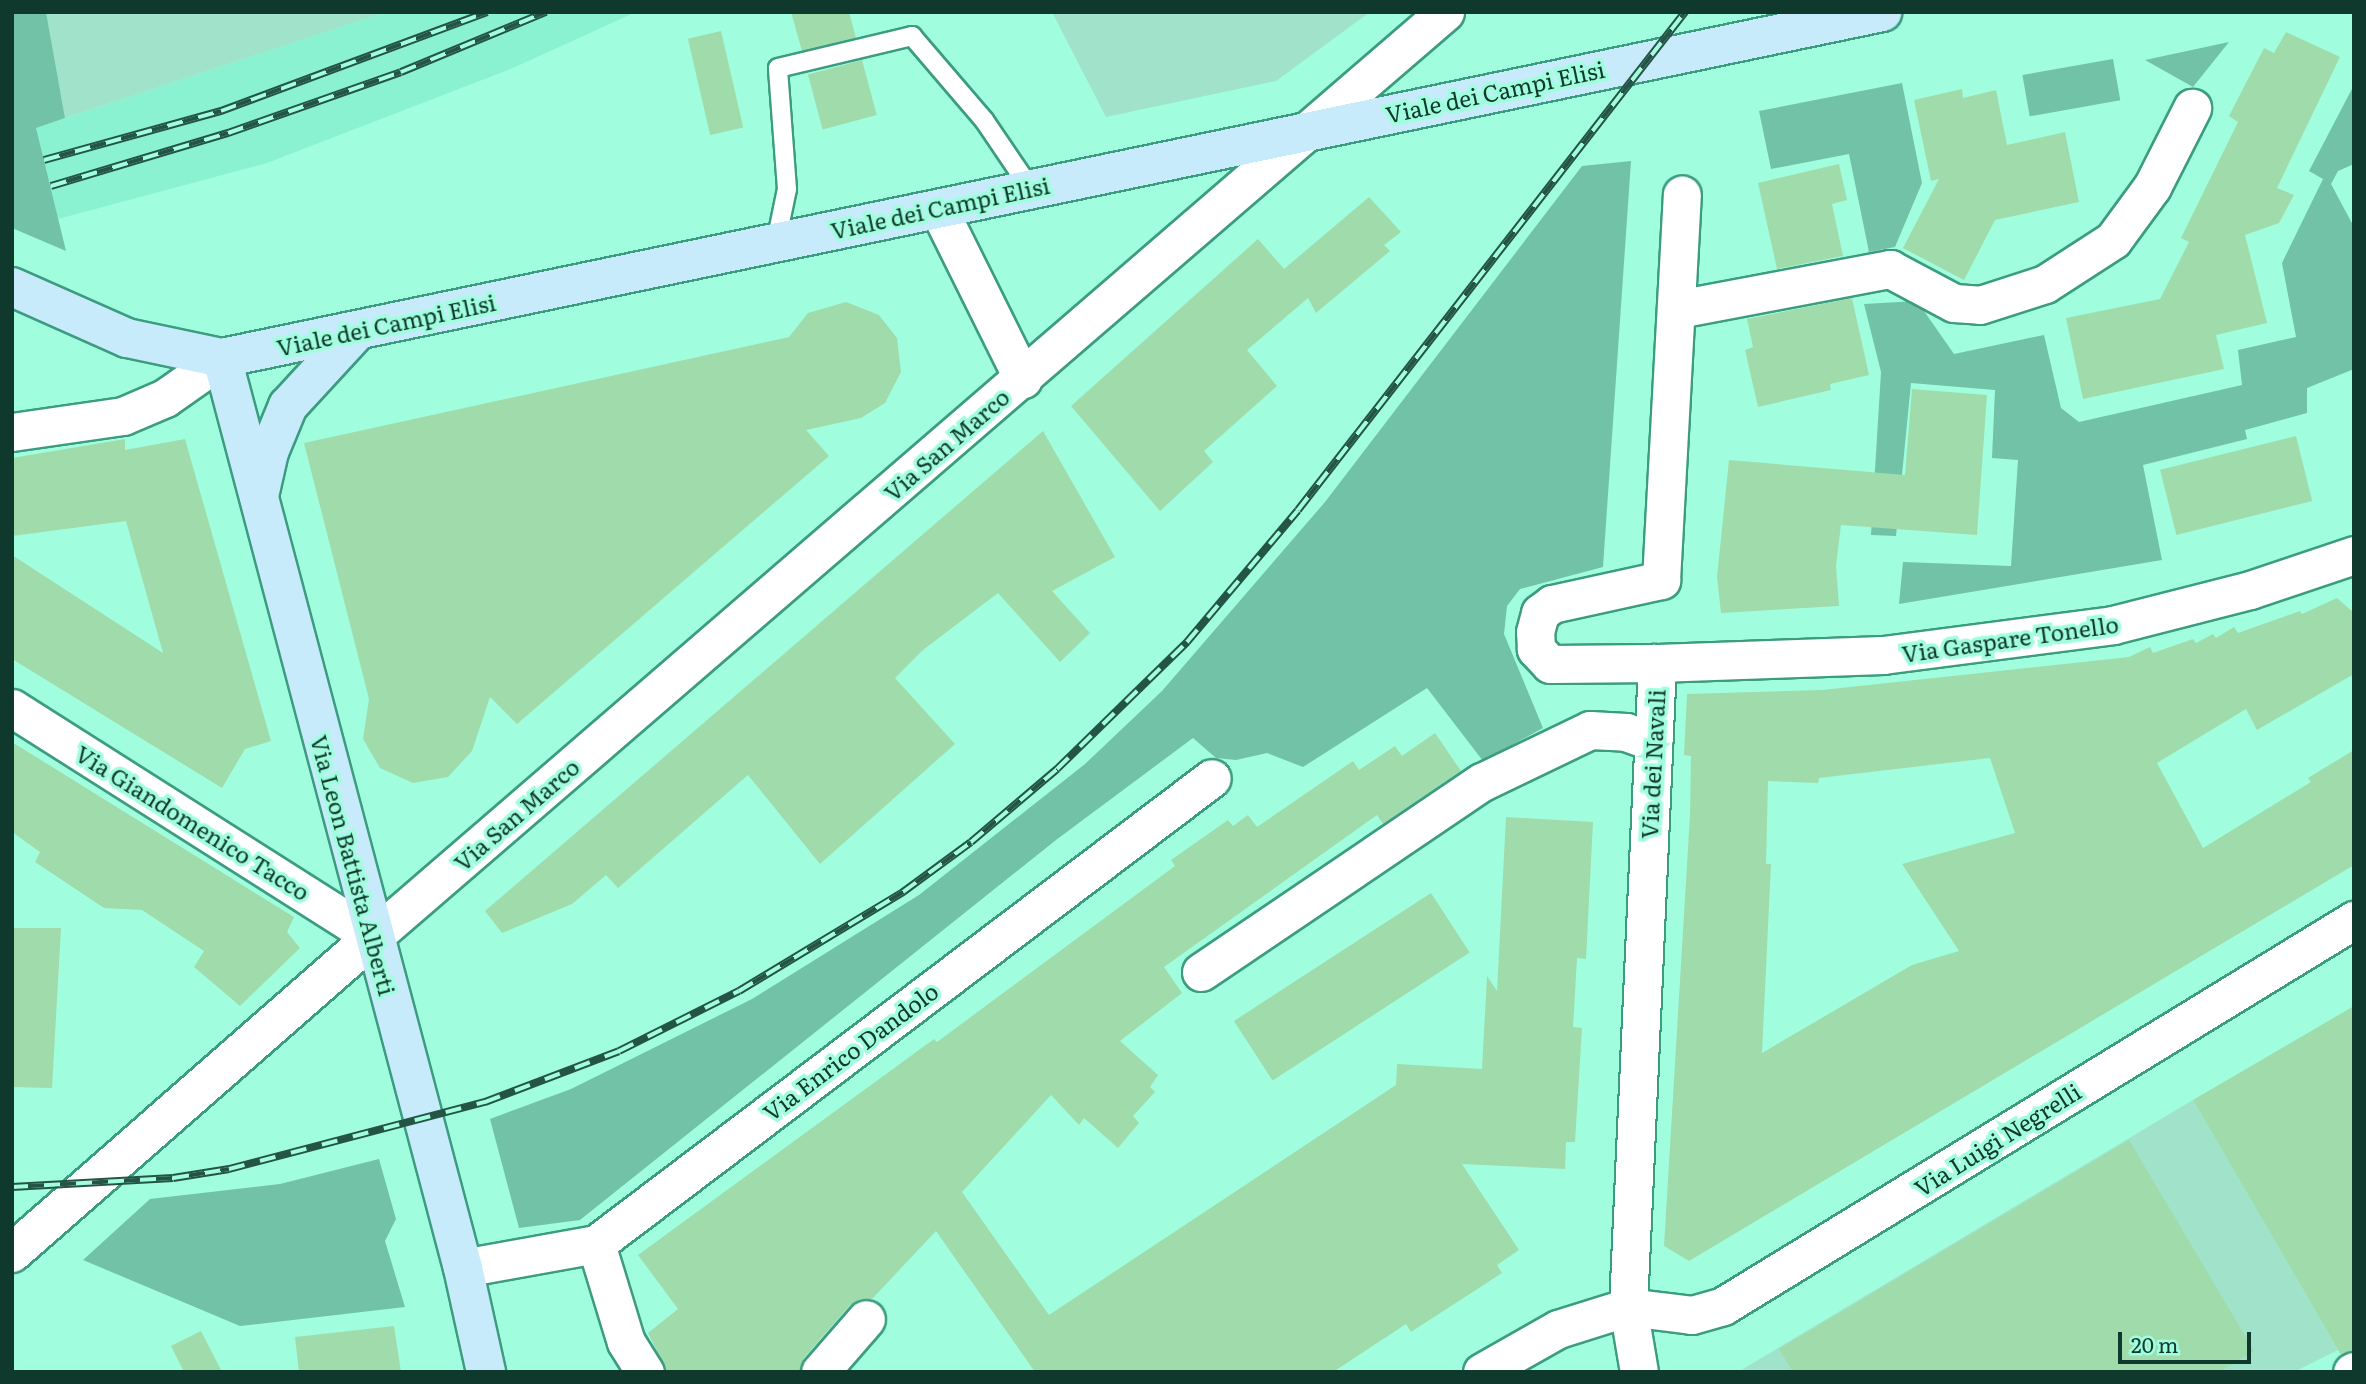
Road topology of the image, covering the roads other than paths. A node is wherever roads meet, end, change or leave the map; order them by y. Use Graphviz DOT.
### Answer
graph roads {
  1 [pos="1445,12"];
  2 [pos="1882,12"];
  3 [pos="2192,108"];
  4 [pos="1315,128"];
  5 [pos="1030,188"];
  6 [pos="1682,195"];
  7 [pos="937,208"];
  8 [pos="776,242"];
  9 [pos="12,287"];
  10 [pos="1678,309"];
  11 [pos="357,331"];
  12 [pos="222,358"];
  13 [pos="1023,379"];
  14 [pos="12,432"];
  15 [pos="257,504"];
  16 [pos="2354,555"];
  17 [pos="1657,663"];
  18 [pos="12,708"];
  19 [pos="1653,742"];
  20 [pos="1212,778"];
  21 [pos="2354,920"];
  22 [pos="373,937"];
  23 [pos="1201,972"];
  24 [pos="596,1244"];
  25 [pos="12,1253"];
  26 [pos="463,1268"];
  27 [pos="1628,1307"];
  28 [pos="866,1319"];
  29 [pos="486,1372"];
  30 [pos="645,1372"];
  31 [pos="820,1372"];
  32 [pos="1482,1372"];
  33 [pos="1639,1372"];
  1 -- 4 [label="street, Via San Marco"];
  2 -- 4 [label="main road, Viale dei Campi Elisi"];
  3 -- 10 [label="street"];
  4 -- 5 [label="main road, Viale dei Campi Elisi"];
  4 -- 13 [label="street, Via San Marco"];
  5 -- 7 [label="main road, Viale dei Campi Elisi"];
  5 -- 8 [label="lane"];
  6 -- 10 [label="street, Via dei Navali"];
  7 -- 8 [label="main road, Viale dei Campi Elisi"];
  7 -- 13 [label="street, Via San Marco"];
  8 -- 11 [label="main road, Viale dei Campi Elisi"];
  9 -- 12 [label="main road"];
  10 -- 17 [label="street, Via dei Navali"];
  11 -- 12 [label="main road, Viale dei Campi Elisi"];
  11 -- 15 [label="main road"];
  12 -- 14 [label="street, Viale dei Campi Elisi"];
  12 -- 15 [label="main road, Via Leon Battista Alberti"];
  13 -- 22 [label="street, Via San Marco"];
  15 -- 22 [label="main road, Via Leon Battista Alberti"];
  16 -- 17 [label="street, Via Gaspare Tonello"];
  17 -- 19 [label="street, Via dei Navali"];
  18 -- 22 [label="street, Via Giandomenico Tacco"];
  19 -- 23 [label="street"];
  19 -- 27 [label="street, Via dei Navali"];
  20 -- 24 [label="street, Via Enrico Dandolo"];
  21 -- 27 [label="street, Via Luigi Negrelli"];
  22 -- 25 [label="street, Via San Marco"];
  22 -- 26 [label="main road, Via Leon Battista Alberti"];
  24 -- 26 [label="street, Via Enrico Dandolo"];
  24 -- 30 [label="street"];
  26 -- 29 [label="main road, Via Leon Battista Alberti"];
  27 -- 32 [label="street"];
  27 -- 33 [label="street, Via dei Navali"];
  28 -- 31 [label="street"];
}
